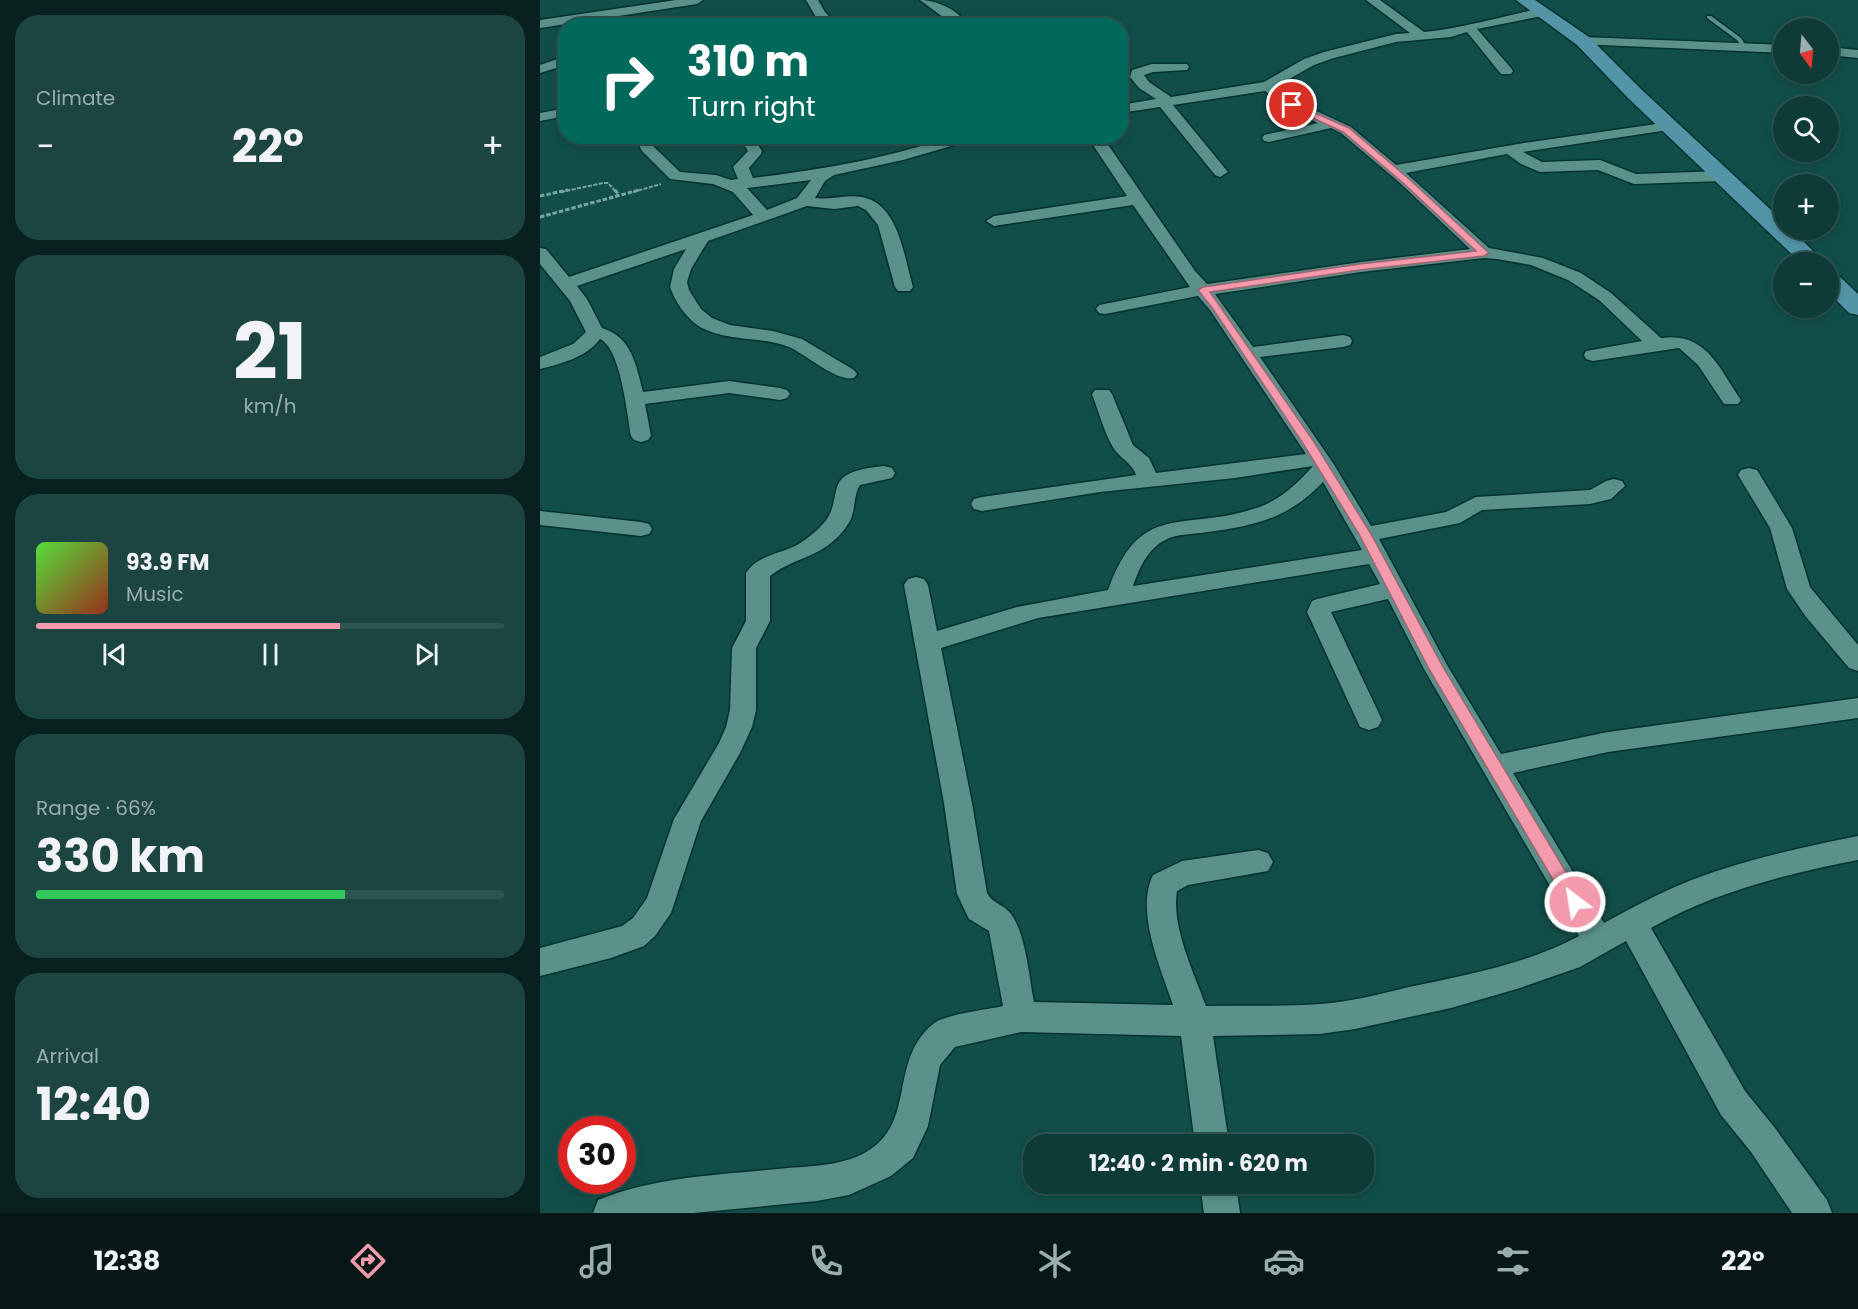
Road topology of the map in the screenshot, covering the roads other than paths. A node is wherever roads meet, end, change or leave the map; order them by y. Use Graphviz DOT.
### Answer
graph roads {
  1 [pos="697,0"];
  2 [pos="812,0"];
  3 [pos="926,0"];
  4 [pos="1372,0"];
  5 [pos="1524,0"];
  6 [pos="1542,12"];
  7 [pos="1709,17"];
  8 [pos="595,18"];
  9 [pos="824,18"];
  10 [pos="954,18"];
  11 [pos="558,22"];
  12 [pos="540,24"];
  13 [pos="1470,28"];
  14 [pos="1421,35"];
  15 [pos="1583,41"];
  16 [pos="1745,47"];
  17 [pos="1773,48"];
  18 [pos="1839,52"];
  19 [pos="1858,54"];
  20 [pos="558,63"];
  21 [pos="1182,67"];
  22 [pos="540,69"];
  23 [pos="1506,71"];
  24 [pos="1268,86"];
  25 [pos="1166,103"];
  26 [pos="1128,109"];
  27 [pos="558,114"];
  28 [pos="540,117"];
  29 [pos="1331,124"];
  30 [pos="1670,126"];
  31 [pos="1269,138"];
  32 [pos="645,144"];
  33 [pos="750,144"];
  34 [pos="934,144"];
  35 [pos="1099,144"];
  36 [pos="1511,150"];
  37 [pos="1394,170"];
  38 [pos="1220,172"];
  39 [pos="824,174"];
  40 [pos="1723,176"];
  41 [pos="749,184"];
  42 [pos="731,185"];
  43 [pos="1136,200"];
  44 [pos="805,201"];
  45 [pos="766,217"];
  46 [pos="994,221"];
  47 [pos="701,239"];
  48 [pos="1803,252"];
  49 [pos="540,253"];
  50 [pos="1484,253"];
  51 [pos="566,284"];
  52 [pos="904,287"];
  53 [pos="1839,289"];
  54 [pos="1203,290"];
  55 [pos="1858,308"];
  56 [pos="1105,309"];
  57 [pos="595,332"];
  58 [pos="1343,341"];
  59 [pos="1657,345"];
  60 [pos="1248,353"];
  61 [pos="1593,355"];
  62 [pos="540,363"];
  63 [pos="847,374"];
  64 [pos="780,394"];
  65 [pos="1102,394"];
  66 [pos="634,399"];
  67 [pos="1731,400"];
  68 [pos="640,436"];
  69 [pos="1322,463"];
  70 [pos="884,473"];
  71 [pos="1749,475"];
  72 [pos="1148,479"];
  73 [pos="1614,486"];
  74 [pos="982,504"];
  75 [pos="540,518"];
  76 [pos="641,529"];
  77 [pos="1365,534"];
  78 [pos="1377,555"];
  79 [pos="916,585"];
  80 [pos="1394,589"];
  81 [pos="1117,598"];
  82 [pos="927,643"];
  83 [pos="1858,662"];
  84 [pos="1858,708"];
  85 [pos="1369,720"];
  86 [pos="1494,766"];
  87 [pos="1858,848"];
  88 [pos="1258,862"];
  89 [pos="1632,922"];
  90 [pos="1598,941"];
  91 [pos="540,962"];
  92 [pos="1021,1017"];
  93 [pos="1194,1021"];
  94 [pos="1211,1134"];
  95 [pos="1219,1194"];
  96 [pos="611,1213"];
  97 [pos="1222,1213"];
  98 [pos="1814,1213"];
  1 -- 8 [label="street"];
  2 -- 9 [label="street"];
  3 -- 10 [label="street"];
  4 -- 14 [label="street"];
  5 -- 6 [label="main road"];
  6 -- 13 [label="street"];
  6 -- 15 [label="main road"];
  7 -- 16 [label="lane"];
  11 -- 12 [label="street"];
  13 -- 14 [label="street"];
  13 -- 23 [label="street"];
  14 -- 24 [label="street"];
  15 -- 16 [label="street"];
  15 -- 30 [label="main road"];
  16 -- 17 [label="street"];
  18 -- 19 [label="street"];
  20 -- 22 [label="street"];
  21 -- 25 [label="street"];
  24 -- 25 [label="street"];
  24 -- 29 [label="street"];
  25 -- 26 [label="street"];
  25 -- 38 [label="street"];
  27 -- 28 [label="street"];
  29 -- 31 [label="street"];
  29 -- 37 [label="street"];
  30 -- 36 [label="street"];
  30 -- 40 [label="main road"];
  32 -- 42 [label="street"];
  33 -- 41 [label="street"];
  34 -- 39 [label="street"];
  35 -- 43 [label="street"];
  36 -- 37 [label="street"];
  36 -- 40 [label="street"];
  37 -- 50 [label="street"];
  39 -- 41 [label="street"];
  39 -- 44 [label="street"];
  40 -- 48 [label="main road"];
  41 -- 42 [label="street"];
  42 -- 45 [label="street"];
  43 -- 46 [label="street"];
  43 -- 54 [label="street"];
  44 -- 45 [label="street"];
  44 -- 52 [label="street"];
  45 -- 47 [label="street"];
  47 -- 51 [label="street"];
  47 -- 63 [label="street"];
  49 -- 51 [label="street"];
  50 -- 54 [label="street"];
  50 -- 59 [label="street"];
  51 -- 57 [label="street"];
  53 -- 55 [label="main road"];
  54 -- 56 [label="street"];
  54 -- 60 [label="street"];
  57 -- 62 [label="street"];
  57 -- 66 [label="street"];
  58 -- 60 [label="street"];
  59 -- 61 [label="street"];
  59 -- 67 [label="street"];
  60 -- 69 [label="street"];
  64 -- 66 [label="street"];
  65 -- 72 [label="street"];
  66 -- 68 [label="street"];
  69 -- 72 [label="street"];
  69 -- 77 [label="street"];
  69 -- 81 [label="street"];
  70 -- 91 [label="street"];
  71 -- 83 [label="street"];
  72 -- 74 [label="street"];
  73 -- 77 [label="street"];
  75 -- 76 [label="street"];
  77 -- 78 [label="street"];
  78 -- 80 [label="street"];
  78 -- 81 [label="street"];
  79 -- 82 [label="street"];
  80 -- 85 [label="street"];
  80 -- 86 [label="street"];
  81 -- 82 [label="street"];
  82 -- 92 [label="street"];
  84 -- 86 [label="street"];
  86 -- 90 [label="street"];
  87 -- 89 [label="street"];
  88 -- 93 [label="street"];
  89 -- 90 [label="street"];
  89 -- 98 [label="street"];
  90 -- 93 [label="street"];
  92 -- 93 [label="street"];
  92 -- 96 [label="street"];
  93 -- 94 [label="street"];
  95 -- 97 [label="street"];
}
